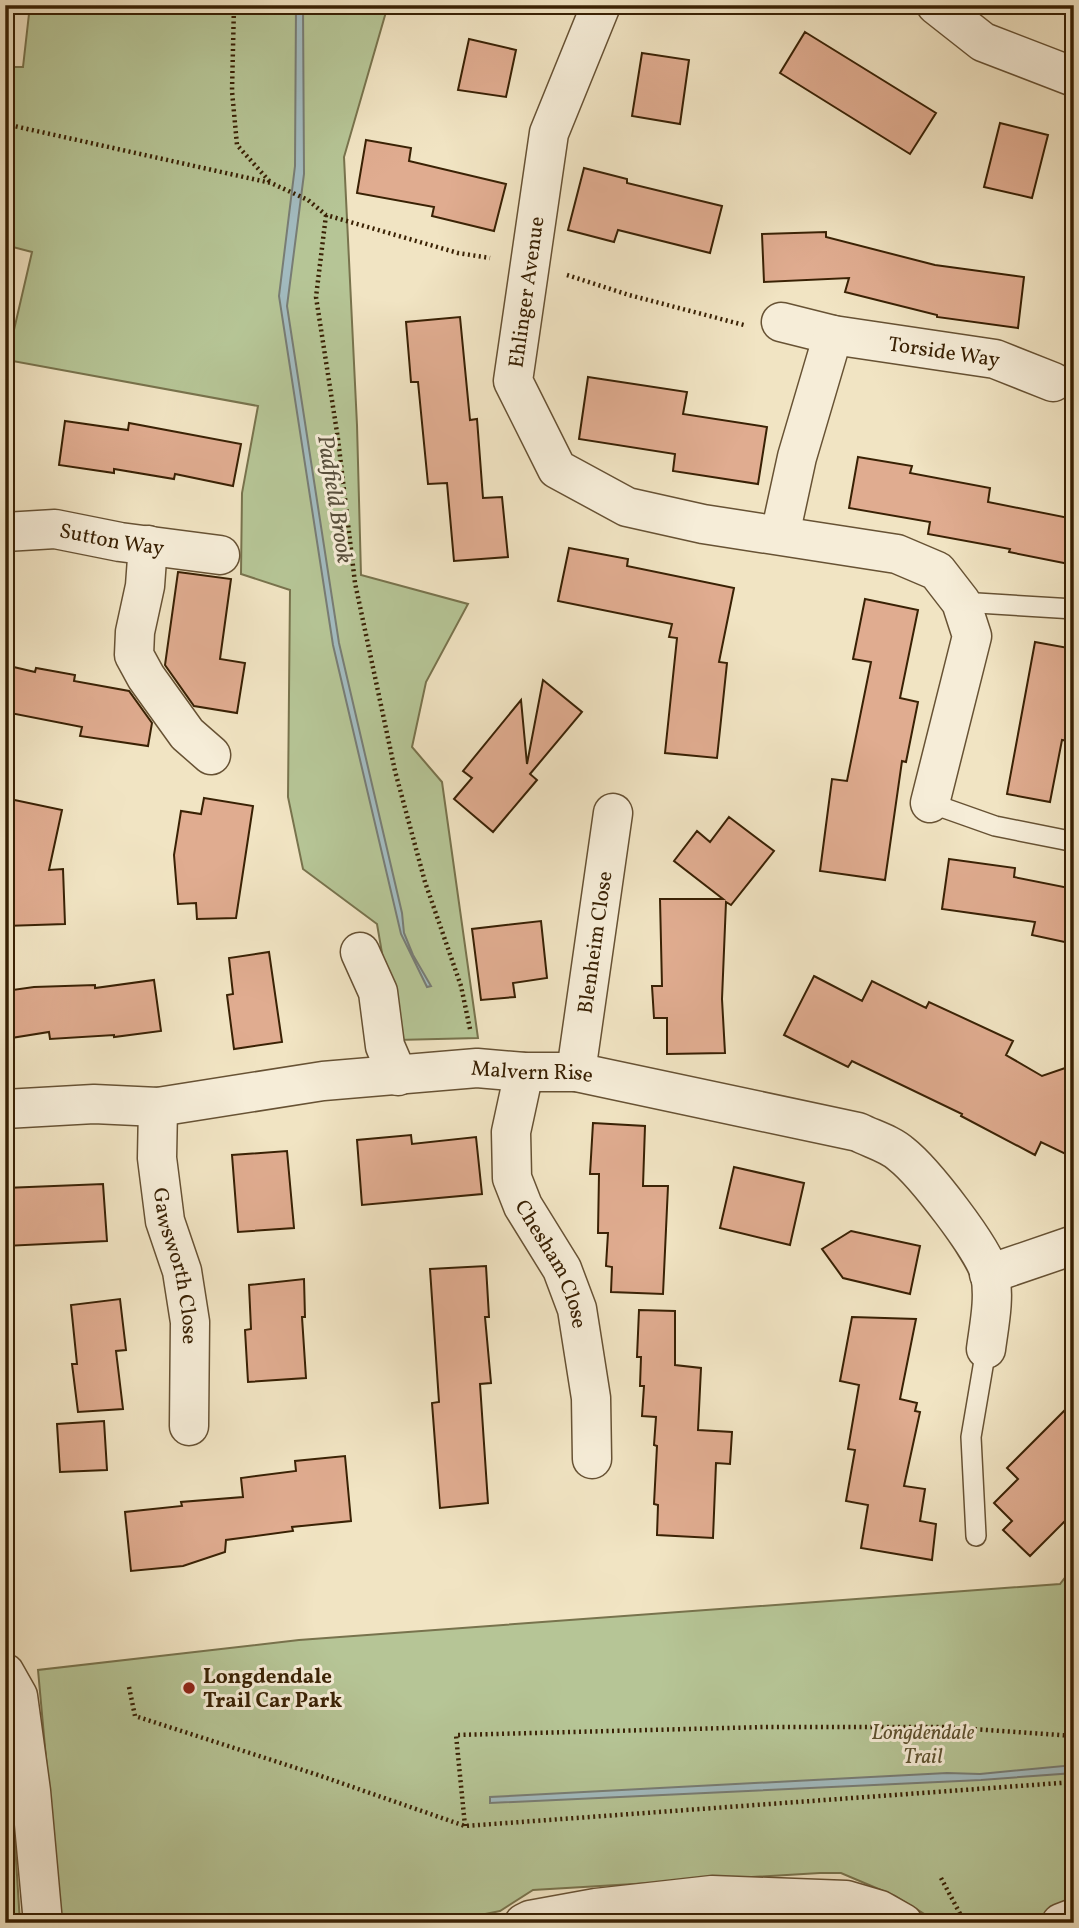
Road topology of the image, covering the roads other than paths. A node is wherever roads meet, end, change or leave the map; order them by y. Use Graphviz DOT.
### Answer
graph roads {
  1 [pos="601,5"];
  2 [pos="936,5"];
  3 [pos="1074,77"];
  4 [pos="781,322"];
  5 [pos="833,335"];
  6 [pos="1053,382"];
  7 [pos="5,532"];
  8 [pos="780,536"];
  9 [pos="148,545"];
  10 [pos="220,555"];
  11 [pos="961,602"];
  12 [pos="1074,609"];
  13 [pos="211,755"];
  14 [pos="930,803"];
  15 [pos="613,813"];
  16 [pos="1070,841"];
  17 [pos="360,952"];
  18 [pos="524,1072"];
  19 [pos="576,1072"];
  20 [pos="398,1076"];
  21 [pos="158,1107"];
  22 [pos="5,1109"];
  23 [pos="1074,1245"];
  24 [pos="989,1274"];
  25 [pos="986,1349"];
  26 [pos="189,1426"];
  27 [pos="592,1459"];
  28 [pos="976,1536"];
  29 [pos="5,1673"];
  30 [pos="596,1915"];
  31 [pos="1074,1918"];
  32 [pos="43,1923"];
  33 [pos="524,1923"];
  34 [pos="903,1923"];
  35 [pos="1061,1923"];
  1 -- 8 [label="street, Ehlinger Avenue"];
  2 -- 3 [label="street"];
  4 -- 5 [label="street, Torside Way"];
  5 -- 6 [label="street, Torside Way"];
  5 -- 8 [label="street"];
  7 -- 9 [label="street, Sutton Way"];
  8 -- 11 [label="street, Ehlinger Avenue"];
  9 -- 10 [label="street, Sutton Way"];
  9 -- 13 [label="street"];
  11 -- 12 [label="lane"];
  11 -- 14 [label="street, Ehlinger Avenue"];
  14 -- 16 [label="lane"];
  15 -- 19 [label="street, Blenheim Close"];
  17 -- 20 [label="street"];
  18 -- 19 [label="street, Malvern Rise"];
  18 -- 20 [label="street, Malvern Rise"];
  18 -- 27 [label="street, Chesham Close"];
  19 -- 24 [label="street, Malvern Rise"];
  20 -- 21 [label="street, Malvern Rise"];
  21 -- 22 [label="street, Malvern Rise"];
  21 -- 26 [label="street, Gawsworth Close"];
  23 -- 24 [label="street"];
  24 -- 25 [label="street, Malvern Rise"];
  25 -- 28 [label="lane"];
  29 -- 32 [label="street"];
  30 -- 33 [label="street"];
  30 -- 34 [label="street"];
  31 -- 35 [label="street"];
}
